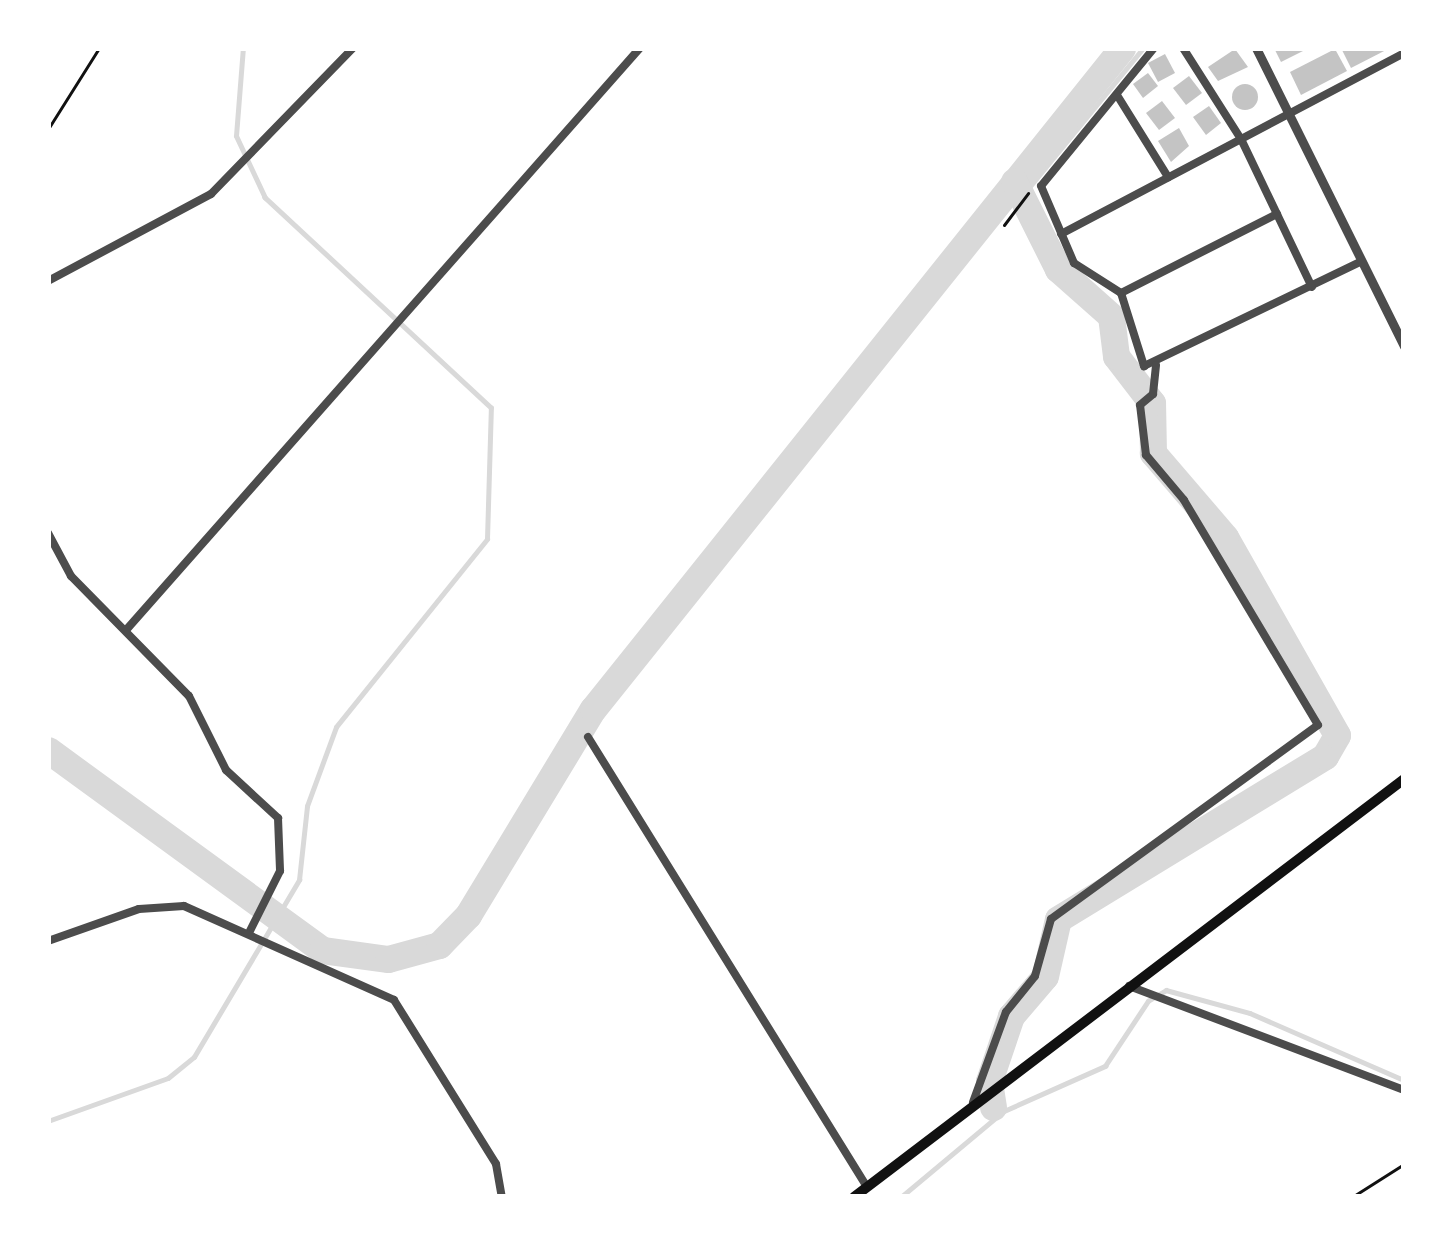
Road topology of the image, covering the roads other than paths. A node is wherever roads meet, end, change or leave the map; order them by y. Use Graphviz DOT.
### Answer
graph roads {
  1 [pos="353,48"];
  2 [pos="640,48"];
  3 [pos="1154,48"];
  4 [pos="1183,48"];
  5 [pos="1256,48"];
  6 [pos="1404,53"];
  7 [pos="1117,95"];
  8 [pos="1288,115"];
  9 [pos="1241,139"];
  10 [pos="1168,177"];
  11 [pos="1277,214"];
  12 [pos="1061,234"];
  13 [pos="1360,262"];
  14 [pos="48,281"];
  15 [pos="1312,287"];
  16 [pos="1121,293"];
  17 [pos="1404,346"];
  18 [pos="1156,365"];
  19 [pos="48,533"];
  20 [pos="127,629"];
  21 [pos="588,737"];
  22 [pos="1404,779"];
  23 [pos="250,931"];
  24 [pos="48,941"];
  25 [pos="1128,986"];
  26 [pos="1404,1090"];
  27 [pos="973,1102"];
  28 [pos="867,1187"];
  29 [pos="502,1197"];
  30 [pos="854,1197"];
  1 -- 14 [label="street"];
  2 -- 20 [label="street"];
  3 -- 7 [label="street"];
  4 -- 9 [label="street"];
  5 -- 8 [label="street"];
  6 -- 8 [label="street"];
  7 -- 10 [label="street"];
  7 -- 12 [label="street"];
  8 -- 9 [label="street"];
  8 -- 13 [label="street"];
  9 -- 10 [label="street"];
  9 -- 11 [label="street"];
  10 -- 12 [label="street"];
  11 -- 15 [label="street"];
  11 -- 16 [label="street"];
  12 -- 16 [label="street"];
  13 -- 15 [label="street"];
  13 -- 17 [label="street"];
  15 -- 18 [label="street"];
  16 -- 18 [label="street"];
  18 -- 27 [label="street"];
  19 -- 20 [label="street"];
  20 -- 23 [label="street"];
  21 -- 28 [label="street"];
  22 -- 25 [label="main road"];
  23 -- 24 [label="street"];
  23 -- 29 [label="street"];
  25 -- 26 [label="street"];
  25 -- 27 [label="main road"];
  27 -- 28 [label="main road"];
  28 -- 30 [label="main road"];
}
